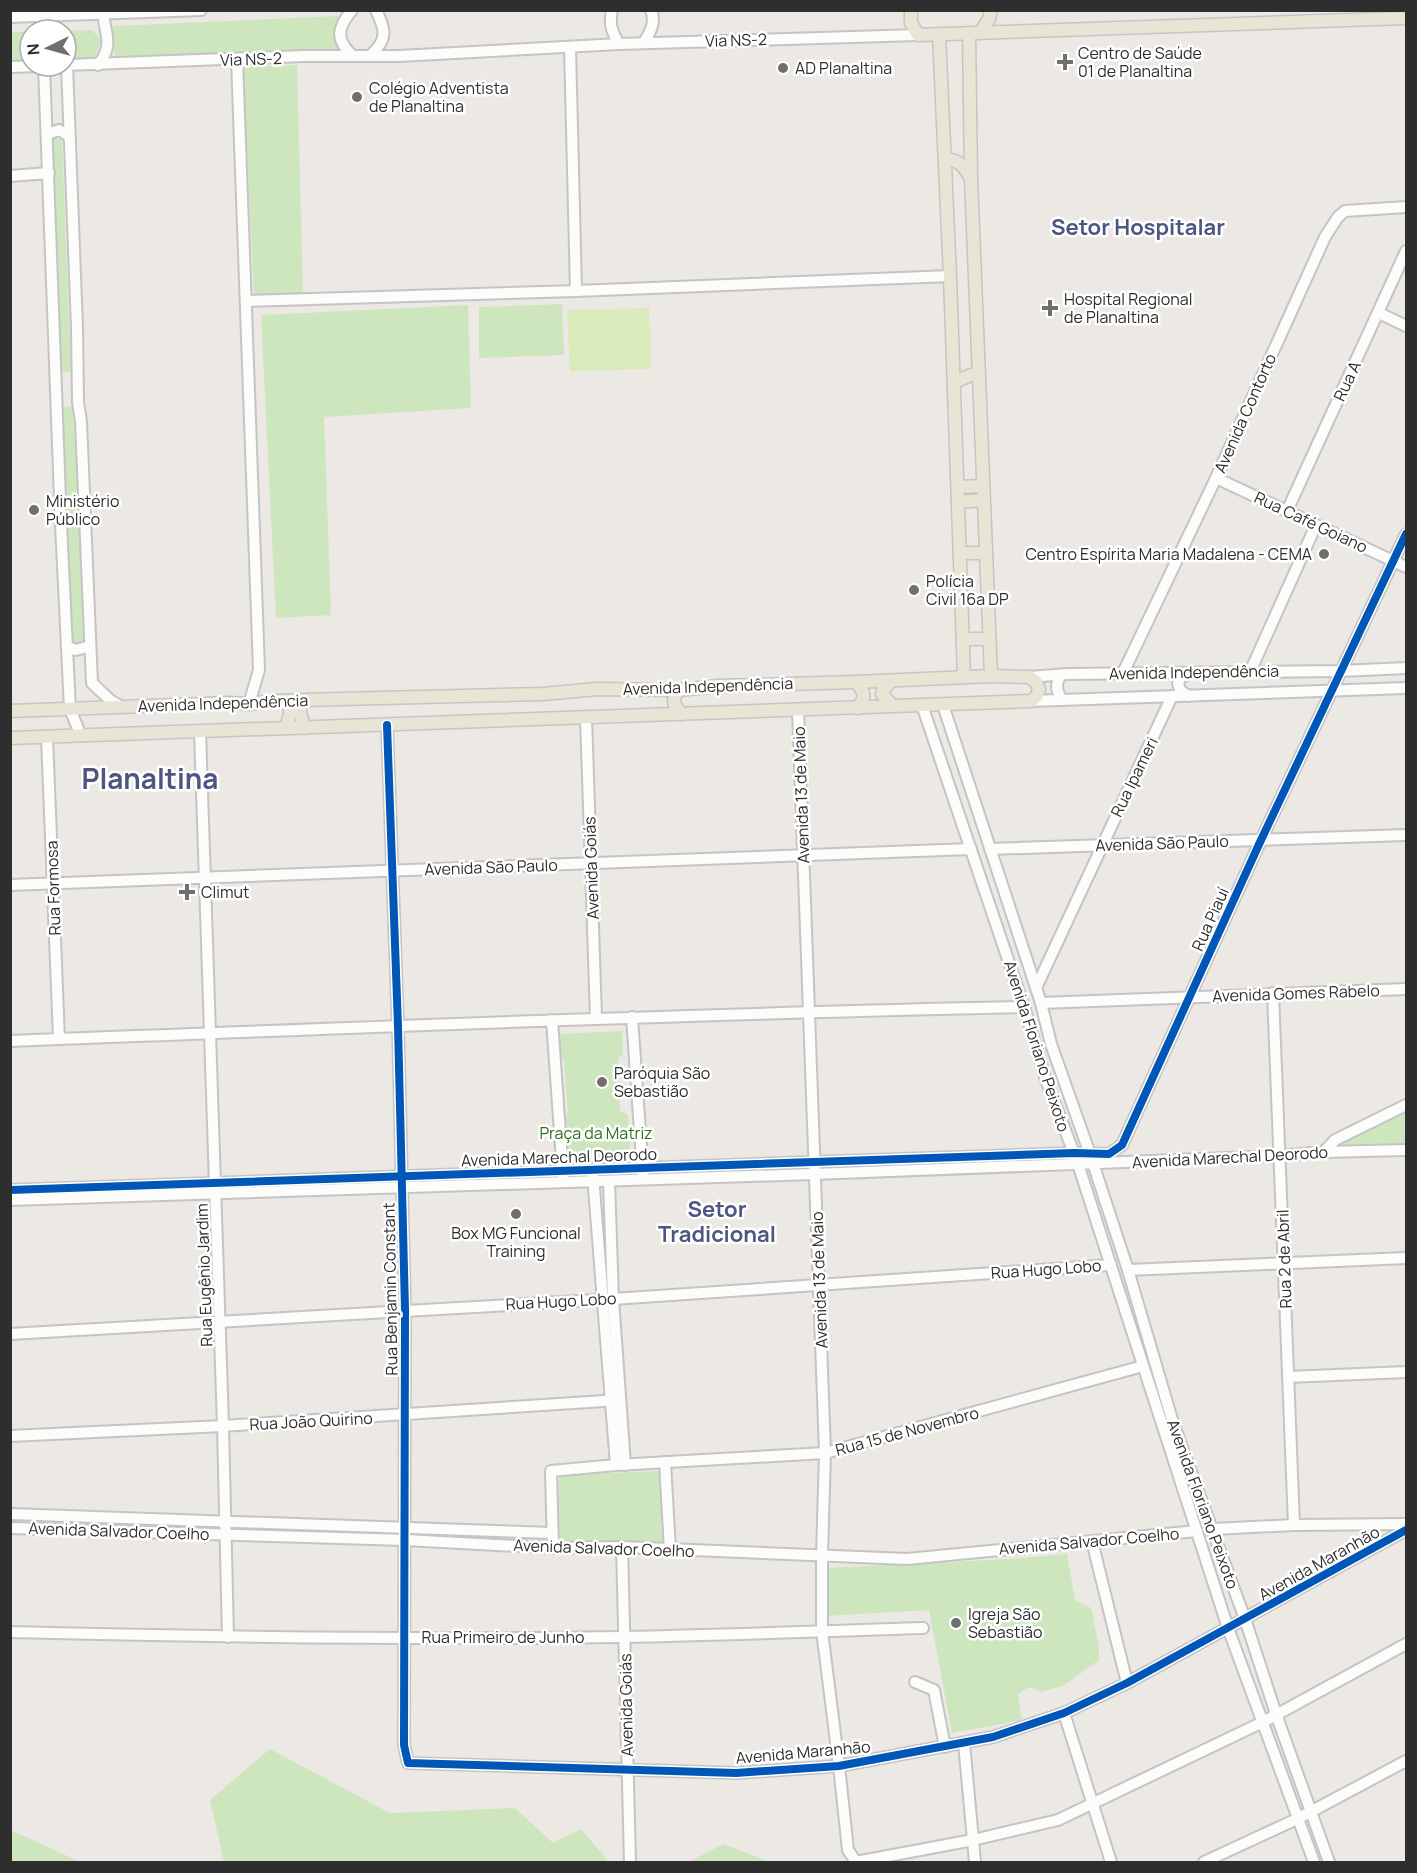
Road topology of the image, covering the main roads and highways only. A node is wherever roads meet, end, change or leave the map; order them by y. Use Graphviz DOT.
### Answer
graph roads {
  1 [pos="911,10"];
  2 [pos="992,10"];
  3 [pos="1325,16"];
  4 [pos="1407,18"];
  5 [pos="974,33"];
  6 [pos="939,34"];
  7 [pos="945,159"];
  8 [pos="971,178"];
  9 [pos="978,374"];
  10 [pos="954,382"];
  11 [pos="982,486"];
  12 [pos="958,487"];
  13 [pos="983,500"];
  14 [pos="958,502"];
  15 [pos="960,553"];
  16 [pos="986,553"];
  17 [pos="963,639"];
  18 [pos="989,639"];
  19 [pos="991,676"];
  20 [pos="964,677"];
  21 [pos="891,681"];
  22 [pos="856,682"];
  23 [pos="653,690"];
  24 [pos="679,690"];
  25 [pos="289,700"];
  26 [pos="309,700"];
  27 [pos="892,705"];
  28 [pos="858,708"];
  29 [pos="10,711"];
  30 [pos="648,714"];
  31 [pos="682,714"];
  32 [pos="285,728"];
  33 [pos="305,728"];
  34 [pos="10,738"];
  1 -- 6 [label="main road, Via NS-2"];
  2 -- 5 [label="main road"];
  3 -- 4 [label="main road, Via NS-2"];
  3 -- 5 [label="main road, Via NS-2"];
  5 -- 6 [label="main road, Via NS-2"];
  5 -- 8 [label="main road"];
  6 -- 7 [label="main road"];
  7 -- 8 [label="main road"];
  7 -- 10 [label="main road"];
  8 -- 9 [label="main road"];
  9 -- 10 [label="main road"];
  9 -- 11 [label="main road"];
  10 -- 12 [label="main road"];
  11 -- 12 [label="main road"];
  11 -- 13 [label="main road"];
  12 -- 14 [label="main road"];
  13 -- 14 [label="main road"];
  13 -- 16 [label="main road"];
  14 -- 15 [label="main road"];
  15 -- 16 [label="main road"];
  15 -- 17 [label="main road"];
  16 -- 18 [label="main road"];
  17 -- 18 [label="main road"];
  17 -- 20 [label="main road"];
  18 -- 19 [label="main road"];
  19 -- 20 [label="main road, Avenida Independência"];
  19 -- 27 [label="main road, Avenida Independência"];
  20 -- 21 [label="main road, Avenida Independência"];
  21 -- 22 [label="main road, Avenida Independência"];
  21 -- 27 [label="main road"];
  22 -- 24 [label="main road, Avenida Independência"];
  22 -- 28 [label="main road"];
  23 -- 24 [label="main road, Avenida Independência"];
  23 -- 26 [label="main road, Avenida Independência"];
  23 -- 30 [label="main road"];
  24 -- 31 [label="main road"];
  25 -- 26 [label="main road, Avenida Independência"];
  25 -- 29 [label="main road, Avenida Independência"];
  25 -- 32 [label="main road"];
  26 -- 33 [label="main road"];
  27 -- 28 [label="main road, Avenida Independência"];
  28 -- 31 [label="main road, Avenida Independência"];
  30 -- 31 [label="main road, Avenida Independência"];
  30 -- 33 [label="main road, Avenida Independência"];
  32 -- 33 [label="main road, Avenida Independência"];
  32 -- 34 [label="main road, Avenida Independência"];
}
